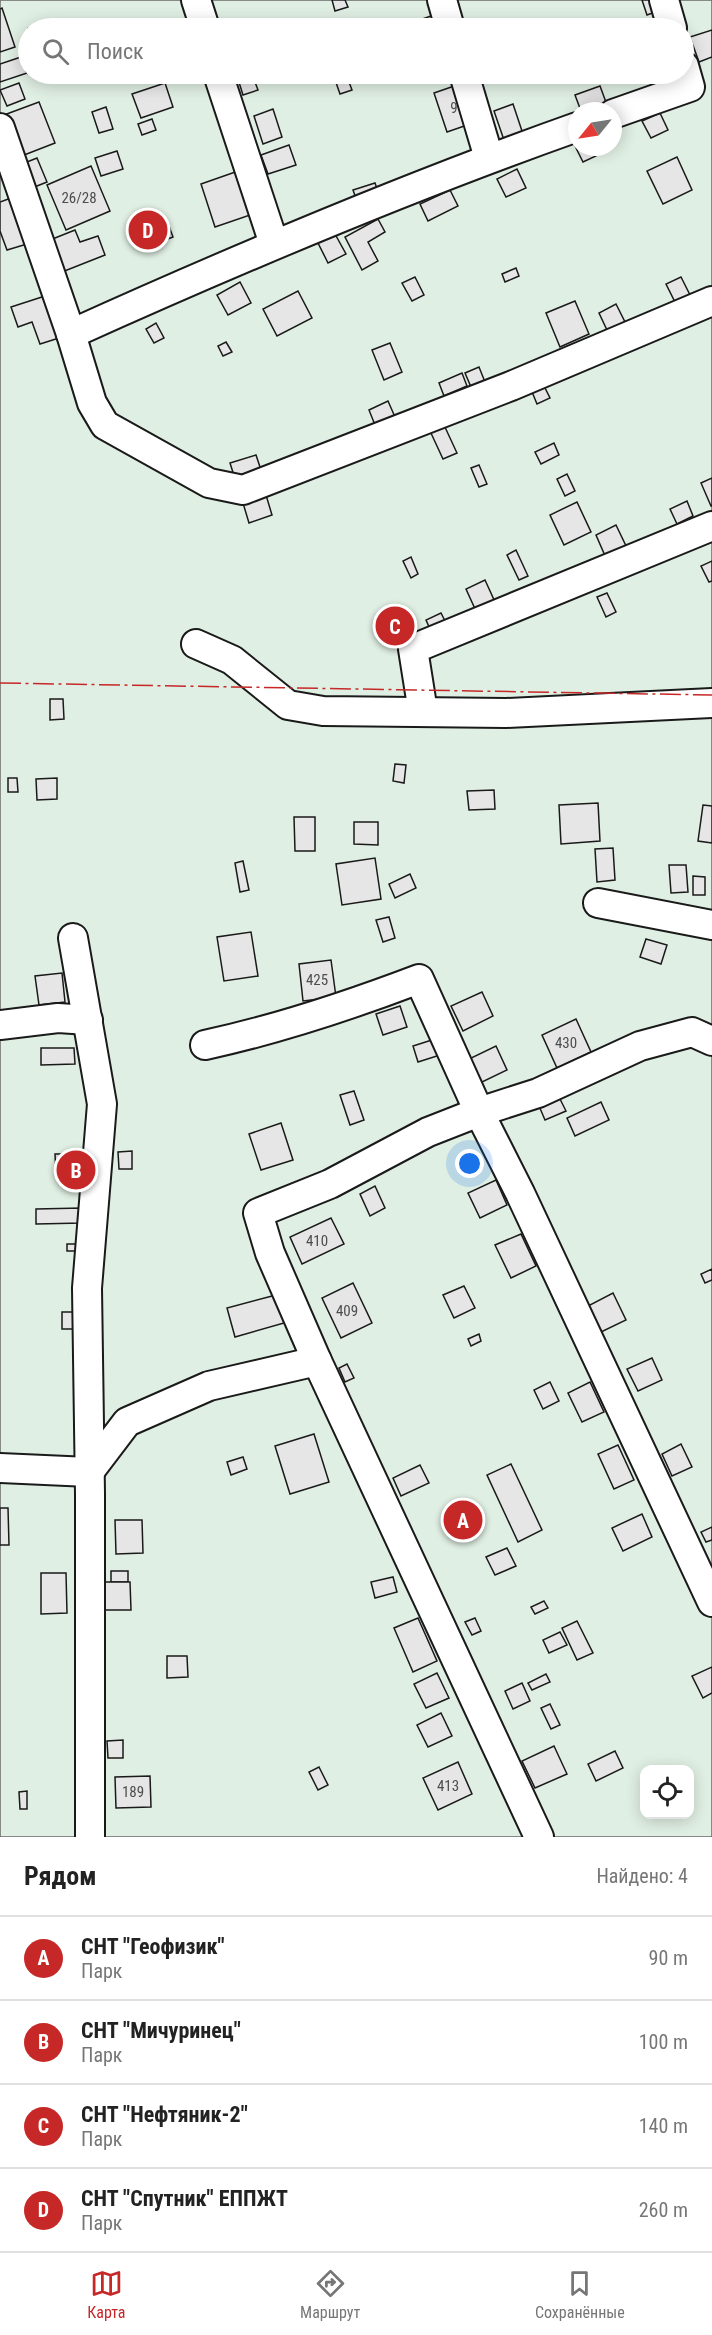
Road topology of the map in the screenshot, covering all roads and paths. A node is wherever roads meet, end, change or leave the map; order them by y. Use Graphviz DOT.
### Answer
graph roads {
  1 [pos="196,0"];
  2 [pos="442,0"];
  3 [pos="664,0"];
  4 [pos="202,18"];
  5 [pos="447,18"];
  6 [pos="669,18"];
  7 [pos="221,84"];
  8 [pos="467,84"];
  9 [pos="689,84"];
  10 [pos="622,111"];
  11 [pos="0,128"];
  12 [pos="568,130"];
  13 [pos="489,158"];
  14 [pos="274,244"];
  15 [pos="712,301"];
  16 [pos="71,334"];
  17 [pos="712,526"];
  18 [pos="196,644"];
  19 [pos="712,703"];
  20 [pos="423,712"];
  21 [pos="598,903"];
  22 [pos="712,925"];
  23 [pos="73,938"];
  24 [pos="88,1020"];
  25 [pos="0,1024"];
  26 [pos="712,1041"];
  27 [pos="205,1045"];
  28 [pos="478,1112"];
  29 [pos="317,1361"];
  30 [pos="0,1468"];
  31 [pos="89,1472"];
  32 [pos="712,1602"];
  33 [pos="90,1837"];
  34 [pos="539,1837"];
  1 -- 4 [label="street"];
  2 -- 5 [label="street"];
  3 -- 6 [label="street"];
  7 -- 14 [label="street"];
  8 -- 13 [label="street"];
  9 -- 10 [label="street"];
  11 -- 16 [label="street"];
  12 -- 13 [label="street"];
  13 -- 14 [label="street"];
  14 -- 16 [label="street"];
  15 -- 16 [label="street"];
  17 -- 20 [label="street"];
  18 -- 20 [label="street"];
  19 -- 20 [label="street"];
  21 -- 22 [label="street"];
  23 -- 24 [label="street"];
  24 -- 25 [label="street"];
  24 -- 31 [label="street"];
  26 -- 28 [label="street"];
  27 -- 28 [label="street"];
  28 -- 29 [label="street"];
  28 -- 32 [label="street"];
  29 -- 31 [label="street"];
  29 -- 34 [label="street"];
  30 -- 31 [label="street"];
  31 -- 33 [label="street"];
}
